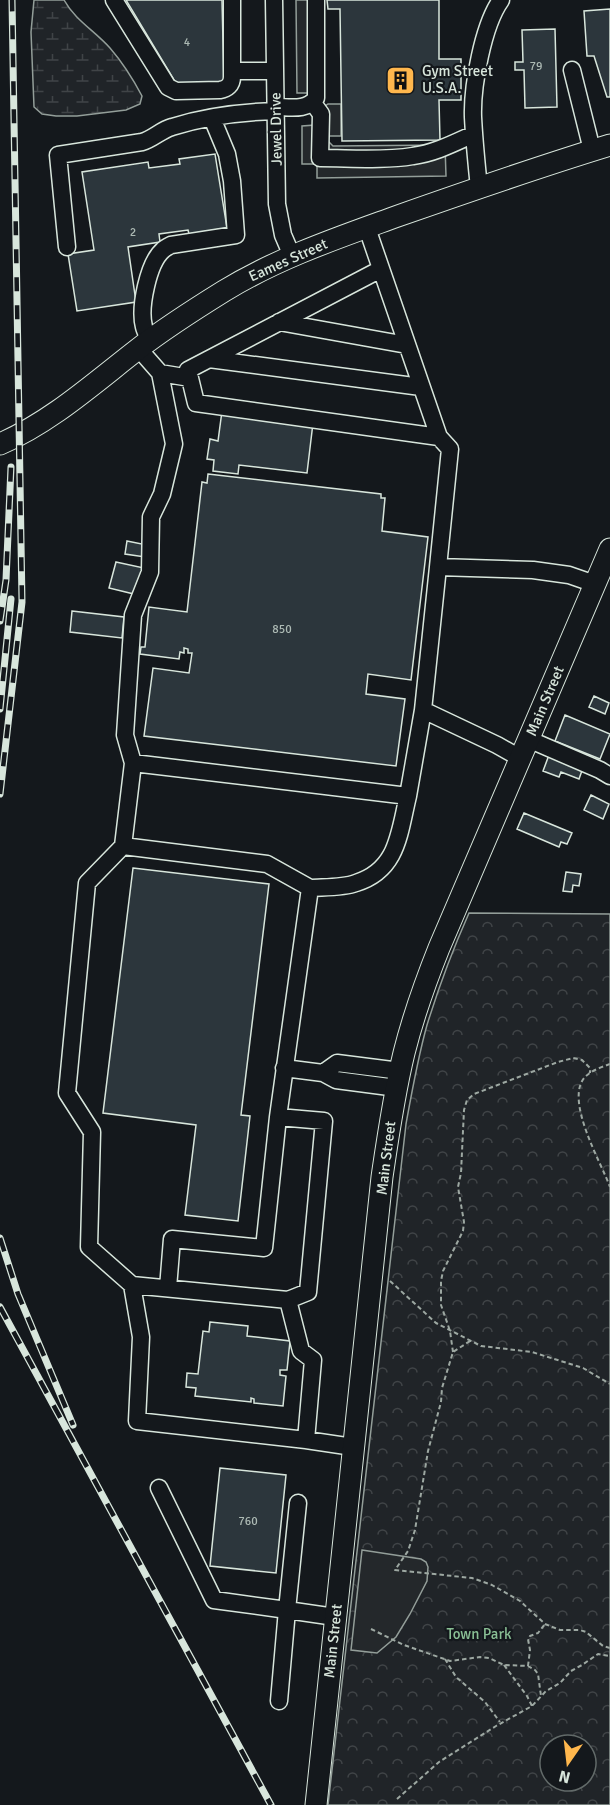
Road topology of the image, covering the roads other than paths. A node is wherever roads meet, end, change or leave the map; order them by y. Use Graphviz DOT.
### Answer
graph roads {
  1 [pos="114,0"];
  2 [pos="232,0"];
  3 [pos="274,0"];
  4 [pos="316,0"];
  5 [pos="501,0"];
  6 [pos="572,70"];
  7 [pos="232,71"];
  8 [pos="275,72"];
  9 [pos="313,103"];
  10 [pos="276,109"];
  11 [pos="212,118"];
  12 [pos="474,134"];
  13 [pos="601,148"];
  14 [pos="480,187"];
  15 [pos="366,228"];
  16 [pos="67,247"];
  17 [pos="292,256"];
  18 [pos="381,269"];
  19 [pos="279,322"];
  20 [pos="145,344"];
  21 [pos="407,345"];
  22 [pos="209,359"];
  23 [pos="160,373"];
  24 [pos="190,378"];
  25 [pos="422,387"];
  26 [pos="439,437"];
  27 [pos="0,444"];
  28 [pos="610,549"];
  29 [pos="438,567"];
  30 [pos="595,584"];
  31 [pos="423,711"];
  32 [pos="524,748"];
  33 [pos="133,763"];
  34 [pos="610,776"];
  35 [pos="408,796"];
  36 [pos="123,846"];
  37 [pos="310,888"];
  38 [pos="284,1068"];
  39 [pos="398,1079"];
  40 [pos="278,1117"];
  41 [pos="132,1285"];
  42 [pos="168,1288"];
  43 [pos="288,1300"];
  44 [pos="306,1440"];
  45 [pos="353,1447"];
  46 [pos="159,1488"];
  47 [pos="298,1503"];
  48 [pos="287,1610"];
  49 [pos="335,1617"];
  50 [pos="279,1701"];
  51 [pos="316,1805"];
  1 -- 7 [label="street"];
  2 -- 7 [label="street"];
  3 -- 8 [label="street, Jewel Drive"];
  4 -- 9 [label="street"];
  5 -- 12 [label="street"];
  6 -- 13 [label="street"];
  7 -- 8 [label="street"];
  8 -- 10 [label="street, Jewel Drive"];
  9 -- 10 [label="street"];
  9 -- 12 [label="street"];
  10 -- 11 [label="street"];
  10 -- 17 [label="street, Jewel Drive"];
  11 -- 16 [label="street"];
  11 -- 20 [label="street"];
  12 -- 14 [label="street"];
  13 -- 14 [label="main road, Eames Street"];
  14 -- 15 [label="main road, Eames Street"];
  15 -- 17 [label="main road, Eames Street"];
  15 -- 18 [label="street"];
  17 -- 20 [label="main road, Eames Street"];
  18 -- 19 [label="street"];
  18 -- 21 [label="street"];
  19 -- 21 [label="street"];
  19 -- 22 [label="street"];
  20 -- 23 [label="street"];
  20 -- 27 [label="main road, Eames Street"];
  21 -- 25 [label="street"];
  22 -- 24 [label="street"];
  22 -- 25 [label="street"];
  23 -- 24 [label="street"];
  23 -- 33 [label="street"];
  24 -- 26 [label="street"];
  25 -- 26 [label="street"];
  26 -- 29 [label="street"];
  28 -- 30 [label="main road, Main Street"];
  29 -- 30 [label="street"];
  29 -- 31 [label="street"];
  30 -- 32 [label="main road, Main Street"];
  31 -- 32 [label="street"];
  31 -- 35 [label="street"];
  32 -- 34 [label="street"];
  32 -- 39 [label="main road, Main Street"];
  33 -- 35 [label="street"];
  33 -- 36 [label="street"];
  35 -- 37 [label="street"];
  36 -- 37 [label="street"];
  36 -- 41 [label="street"];
  37 -- 38 [label="street"];
  38 -- 39 [label="street"];
  38 -- 40 [label="street"];
  39 -- 45 [label="main road, Main Street"];
  40 -- 42 [label="street"];
  40 -- 43 [label="street"];
  41 -- 42 [label="street"];
  41 -- 44 [label="street"];
  42 -- 43 [label="street"];
  43 -- 44 [label="street"];
  44 -- 45 [label="street"];
  45 -- 49 [label="main road, Main Street"];
  46 -- 48 [label="street"];
  47 -- 48 [label="street"];
  48 -- 49 [label="street"];
  48 -- 50 [label="street"];
  49 -- 51 [label="main road, Main Street"];
}
